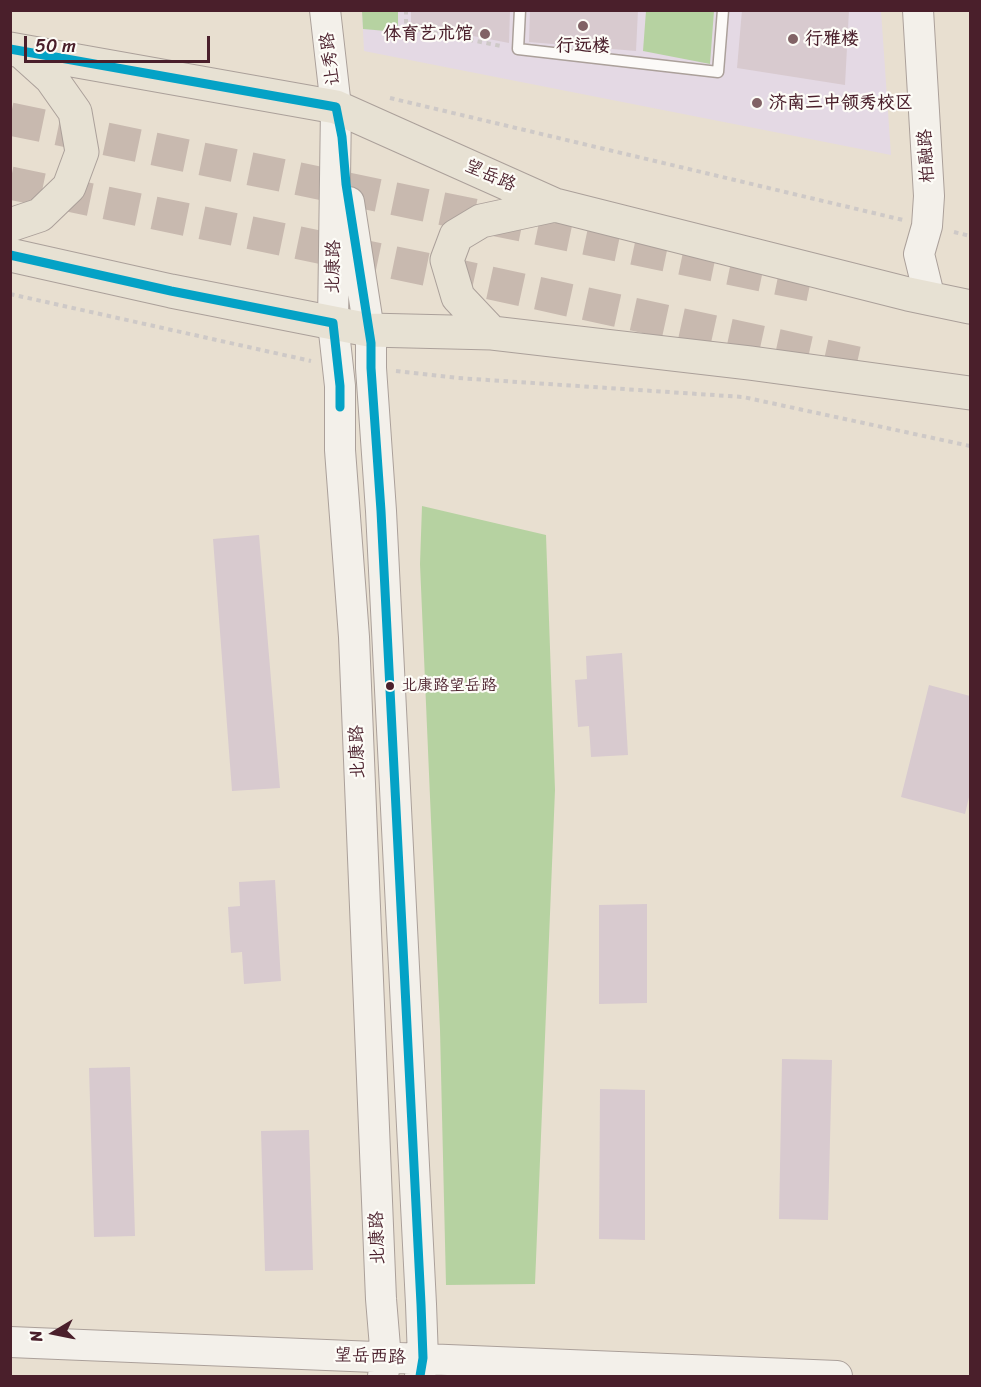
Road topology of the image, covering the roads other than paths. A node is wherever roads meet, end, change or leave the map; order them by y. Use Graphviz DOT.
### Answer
graph roads {
  1 [pos="326,10"];
  2 [pos="520,10"];
  3 [pos="723,10"];
  4 [pos="918,10"];
  5 [pos="16,50"];
  6 [pos="336,106"];
  7 [pos="555,205"];
  8 [pos="10,225"];
  9 [pos="10,255"];
  10 [pos="930,299"];
  11 [pos="970,307"];
  12 [pos="333,323"];
  13 [pos="369,330"];
  14 [pos="492,333"];
  15 [pos="970,393"];
  16 [pos="10,1342"];
  17 [pos="421,1367"];
  18 [pos="384,1368"];
  19 [pos="837,1377"];
  1 -- 6 [label="main road, 让秀路"];
  2 -- 3 [label="lane"];
  4 -- 10 [label="main road, 柏融路"];
  5 -- 6 [label="main road, 望岳路"];
  5 -- 8 [label="main road"];
  6 -- 7 [label="main road, 望岳路"];
  6 -- 12 [label="main road, 北康路"];
  6 -- 13 [label="main road, 北康路"];
  7 -- 10 [label="main road, 望岳路"];
  7 -- 14 [label="main road"];
  9 -- 12 [label="main road"];
  10 -- 11 [label="main road, 望岳路"];
  12 -- 13 [label="main road"];
  12 -- 18 [label="main road, 北康路"];
  13 -- 14 [label="main road"];
  13 -- 17 [label="main road, 北康路"];
  14 -- 15 [label="main road"];
  16 -- 18 [label="main road, 望岳西路"];
  17 -- 18 [label="main road, 望岳西路"];
  17 -- 19 [label="main road, 望岳西路"];
}
